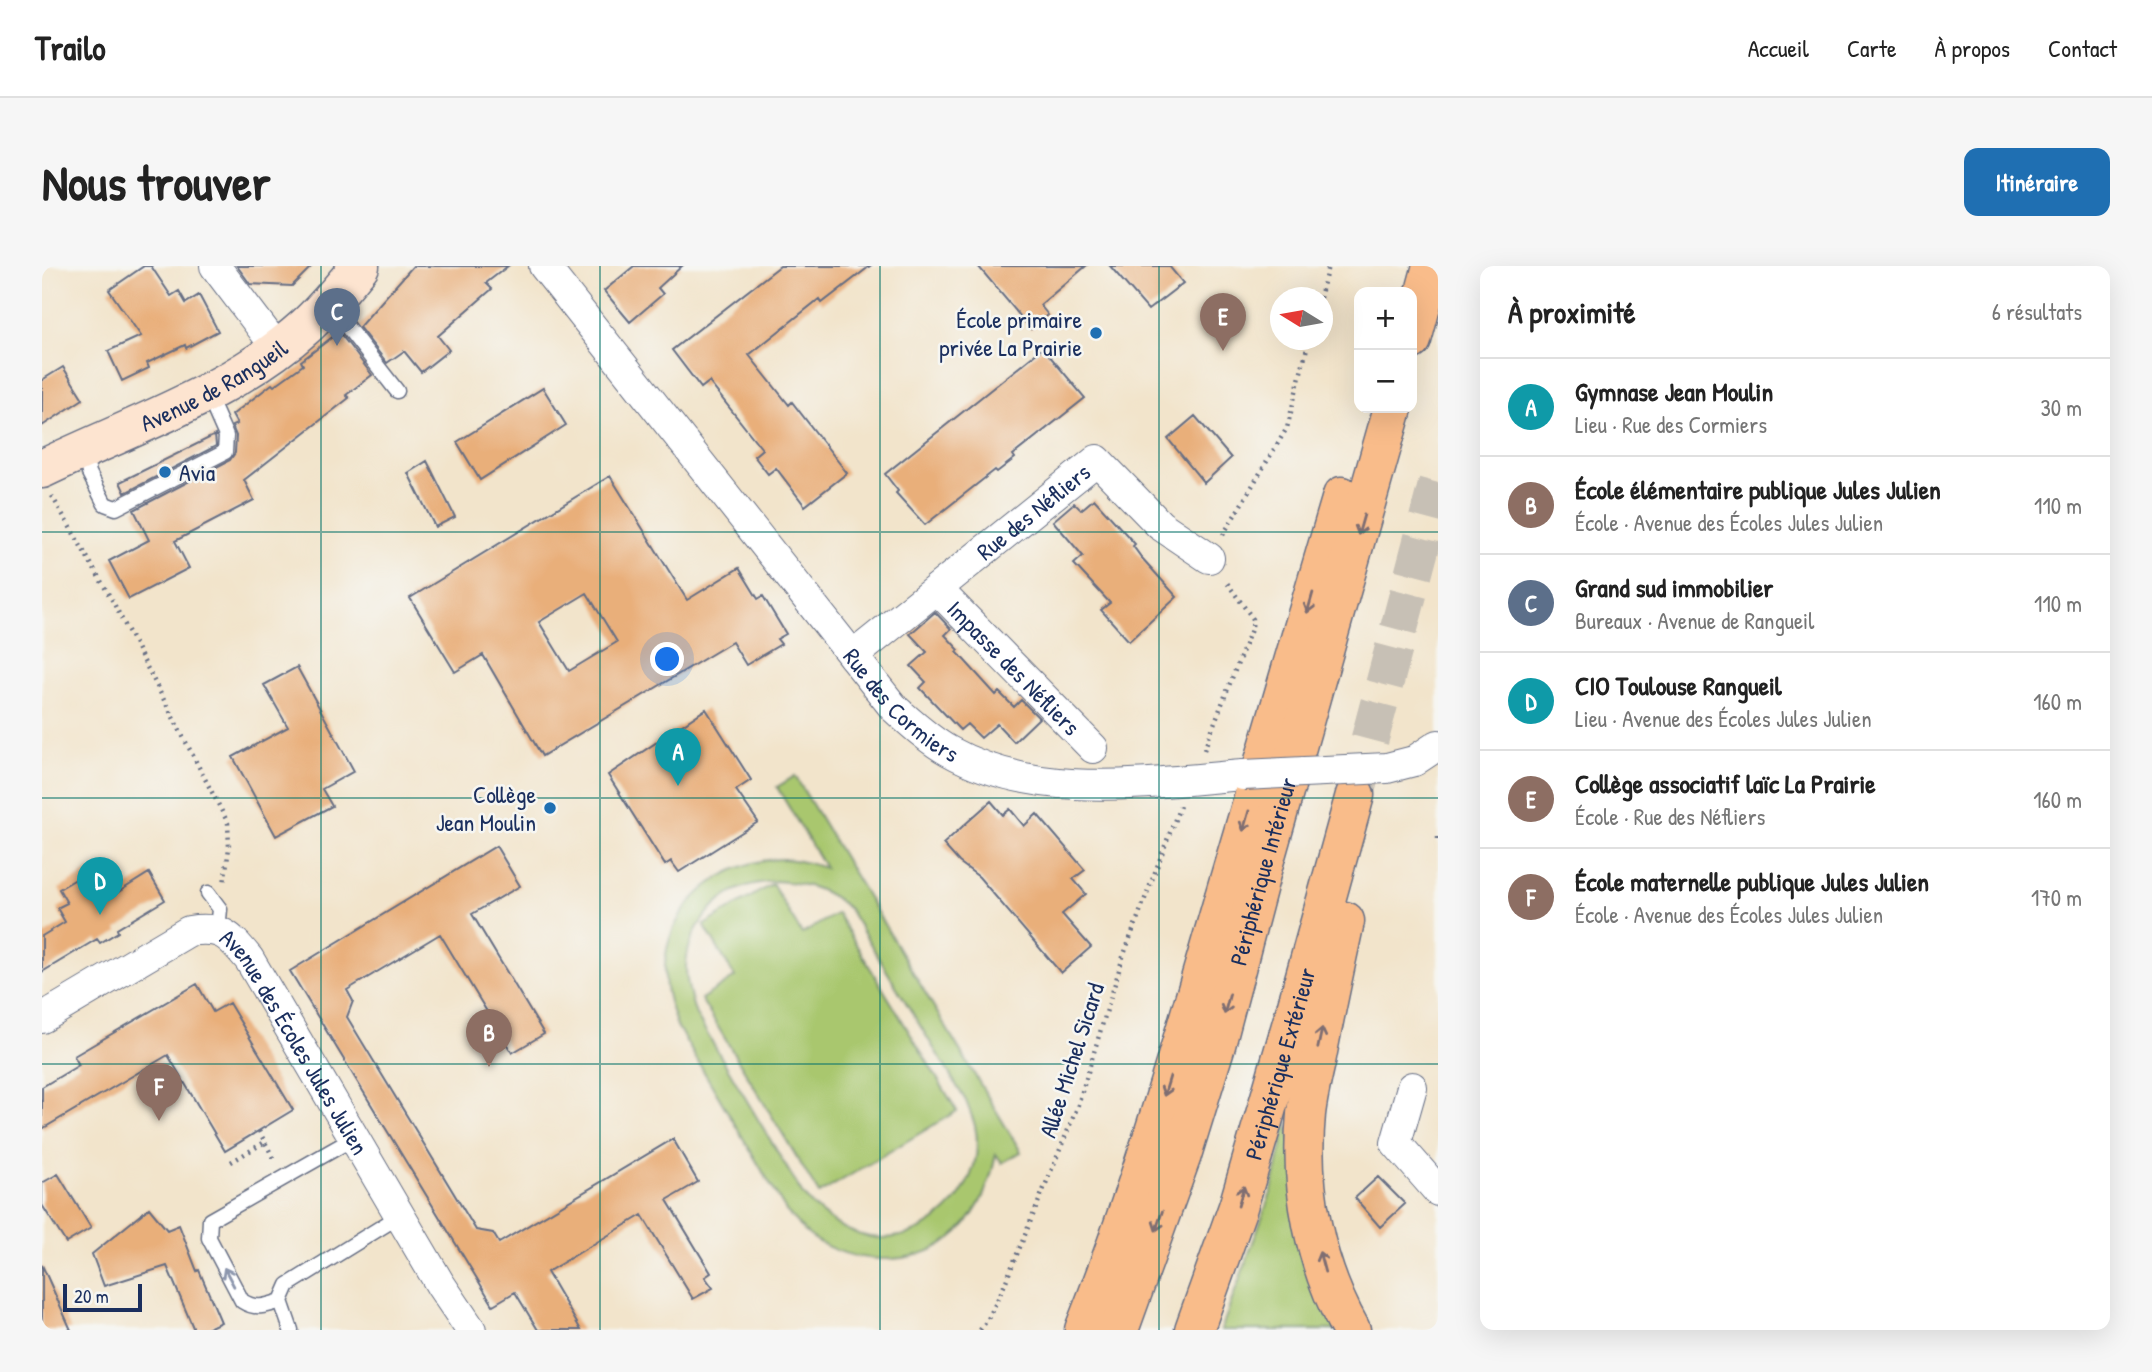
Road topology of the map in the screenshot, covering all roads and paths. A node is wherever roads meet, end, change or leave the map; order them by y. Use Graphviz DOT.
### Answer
graph roads {
  1 [pos="215,266"];
  2 [pos="360,266"];
  3 [pos="544,266"];
  4 [pos="1328,266"];
  5 [pos="1432,266"];
  6 [pos="1323,287"];
  7 [pos="327,305"];
  8 [pos="1417,322"];
  9 [pos="277,348"];
  10 [pos="1306,350"];
  11 [pos="207,391"];
  12 [pos="397,391"];
  13 [pos="1392,413"];
  14 [pos="84,449"];
  15 [pos="1380,460"];
  16 [pos="45,479"];
  17 [pos="1209,558"];
  18 [pos="937,589"];
  19 [pos="853,656"];
  20 [pos="1093,748"];
  21 [pos="1426,753"];
  22 [pos="1200,761"];
  23 [pos="1184,797"];
  24 [pos="208,893"];
  25 [pos="219,919"];
  26 [pos="42,1018"];
  27 [pos="1412,1087"];
  28 [pos="259,1131"];
  29 [pos="354,1138"];
  30 [pos="265,1142"];
  31 [pos="231,1162"];
  32 [pos="284,1177"];
  33 [pos="1135,1191"];
  34 [pos="1438,1191"];
  35 [pos="401,1214"];
  36 [pos="281,1301"];
  37 [pos="291,1330"];
  38 [pos="471,1330"];
  39 [pos="980,1330"];
  40 [pos="1059,1330"];
  41 [pos="1084,1330"];
  42 [pos="1119,1330"];
  43 [pos="1194,1330"];
  44 [pos="1351,1330"];
  1 -- 9 [label="street"];
  2 -- 7 [label="street, Avenue de Rangueil"];
  3 -- 19 [label="street, Rue des Cormiers"];
  4 -- 6 [label="path"];
  5 -- 8 [label="highway"];
  7 -- 9 [label="street, Avenue de Rangueil"];
  7 -- 12 [label="lane"];
  9 -- 11 [label="street, Avenue de Rangueil"];
  10 -- 17 [label="path"];
  11 -- 14 [label="street, Avenue de Rangueil"];
  11 -- 14 [label="lane"];
  13 -- 15 [label="highway, Périphérique Intérieur"];
  14 -- 16 [label="street, Avenue de Rangueil"];
  15 -- 33 [label="highway, one-way"];
  15 -- 42 [label="highway, Périphérique Intérieur, one-way"];
  16 -- 25 [label="path"];
  17 -- 18 [label="street, Rue des Néfliers"];
  17 -- 22 [label="path"];
  18 -- 19 [label="street, Rue des Néfliers"];
  18 -- 20 [label="street, Impasse des Néfliers"];
  19 -- 21 [label="street, Rue des Cormiers, bridge"];
  23 -- 39 [label="path, Allée Michel Sicard"];
  24 -- 25 [label="lane"];
  25 -- 26 [label="street, Avenue des Écoles Jules Julien"];
  25 -- 29 [label="street, Avenue des Écoles Jules Julien"];
  27 -- 34 [label="street"];
  28 -- 30 [label="path"];
  29 -- 32 [label="lane"];
  29 -- 35 [label="street, Avenue des Écoles Jules Julien"];
  30 -- 31 [label="path"];
  30 -- 32 [label="path"];
  36 -- 32 [label="lane, one-way"];
  33 -- 40 [label="highway"];
  33 -- 41 [label="highway"];
  35 -- 36 [label="lane"];
  35 -- 38 [label="street, Avenue des Écoles Jules Julien"];
  36 -- 37 [label="lane"];
  43 -- 44 [label="highway, Périphérique Extérieur"];
}
